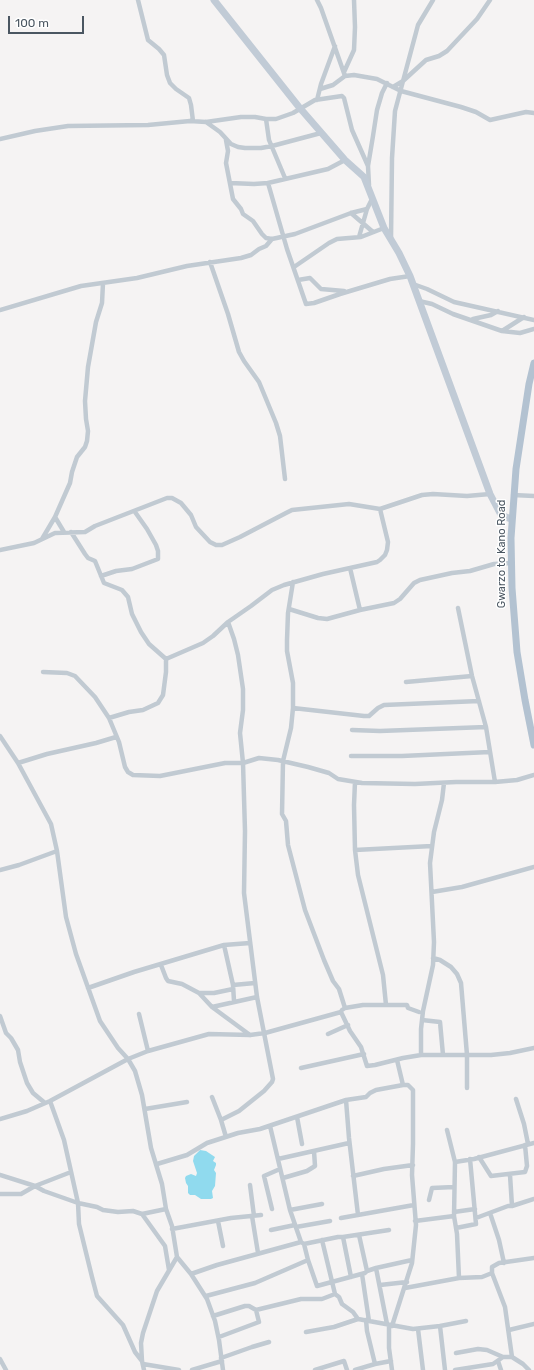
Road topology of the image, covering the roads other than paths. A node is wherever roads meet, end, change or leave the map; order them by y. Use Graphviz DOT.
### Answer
graph roads {
  1 [pos="138,0"];
  2 [pos="214,0"];
  3 [pos="317,0"];
  4 [pos="354,0"];
  5 [pos="433,0"];
  6 [pos="490,0"];
  7 [pos="335,46"];
  8 [pos="344,74"];
  9 [pos="403,81"];
  10 [pos="387,83"];
  11 [pos="393,87"];
  12 [pos="320,89"];
  13 [pos="401,91"];
  14 [pos="317,100"];
  15 [pos="300,109"];
  16 [pos="534,113"];
  17 [pos="266,119"];
  18 [pos="193,121"];
  19 [pos="218,121"];
  20 [pos="206,122"];
  21 [pos="220,132"];
  22 [pos="321,133"];
  23 [pos="0,139"];
  24 [pos="226,140"];
  25 [pos="272,146"];
  26 [pos="346,160"];
  27 [pos="368,166"];
  28 [pos="285,178"];
  29 [pos="230,183"];
  30 [pos="268,183"];
  31 [pos="369,189"];
  32 [pos="372,198"];
  33 [pos="367,209"];
  34 [pos="351,213"];
  35 [pos="363,224"];
  36 [pos="384,228"];
  37 [pos="373,232"];
  38 [pos="283,236"];
  39 [pos="359,237"];
  40 [pos="272,239"];
  41 [pos="391,239"];
  42 [pos="210,262"];
  43 [pos="294,267"];
  44 [pos="410,276"];
  45 [pos="298,280"];
  46 [pos="103,283"];
  47 [pos="413,284"];
  48 [pos="348,291"];
  49 [pos="419,301"];
  50 [pos="0,310"];
  51 [pos="498,311"];
  52 [pos="524,317"];
  53 [pos="472,320"];
  54 [pos="534,320"];
  55 [pos="534,329"];
  56 [pos="502,330"];
  57 [pos="534,363"];
  58 [pos="285,479"];
  59 [pos="490,494"];
  60 [pos="513,495"];
  61 [pos="534,496"];
  62 [pos="380,509"];
  63 [pos="135,512"];
  64 [pos="55,518"];
  65 [pos="511,519"];
  66 [pos="64,532"];
  67 [pos="71,532"];
  68 [pos="42,540"];
  69 [pos="0,550"];
  70 [pos="511,563"];
  71 [pos="350,568"];
  72 [pos="101,576"];
  73 [pos="293,582"];
  74 [pos="458,608"];
  75 [pos="289,609"];
  76 [pos="360,610"];
  77 [pos="228,622"];
  78 [pos="166,659"];
  79 [pos="43,672"];
  80 [pos="472,676"];
  81 [pos="406,682"];
  82 [pos="479,701"];
  83 [pos="293,708"];
  84 [pos="109,718"];
  85 [pos="486,727"];
  86 [pos="352,730"];
  87 [pos="0,736"];
  88 [pos="116,737"];
  89 [pos="534,745"];
  90 [pos="490,752"];
  91 [pos="351,756"];
  92 [pos="283,761"];
  93 [pos="18,763"];
  94 [pos="243,763"];
  95 [pos="534,775"];
  96 [pos="355,782"];
  97 [pos="495,782"];
  98 [pos="444,783"];
  99 [pos="432,846"];
  100 [pos="355,850"];
  101 [pos="57,851"];
  102 [pos="534,867"];
  103 [pos="0,870"];
  104 [pos="432,892"];
  105 [pos="250,943"];
  106 [pos="224,945"];
  107 [pos="433,958"];
  108 [pos="161,965"];
  109 [pos="255,982"];
  110 [pos="233,987"];
  111 [pos="88,988"];
  112 [pos="199,993"];
  113 [pos="257,997"];
  114 [pos="234,1001"];
  115 [pos="386,1005"];
  116 [pos="212,1007"];
  117 [pos="343,1010"];
  118 [pos="419,1012"];
  119 [pos="139,1014"];
  120 [pos="0,1016"];
  121 [pos="422,1020"];
  122 [pos="348,1025"];
  123 [pos="265,1033"];
  124 [pos="328,1034"];
  125 [pos="250,1035"];
  126 [pos="534,1048"];
  127 [pos="148,1051"];
  128 [pos="364,1054"];
  129 [pos="421,1055"];
  130 [pos="443,1055"];
  131 [pos="467,1055"];
  132 [pos="128,1058"];
  133 [pos="397,1060"];
  134 [pos="301,1068"];
  135 [pos="403,1085"];
  136 [pos="467,1088"];
  137 [pos="212,1096"];
  138 [pos="516,1099"];
  139 [pos="346,1100"];
  140 [pos="48,1102"];
  141 [pos="188,1102"];
  142 [pos="145,1109"];
  143 [pos="297,1117"];
  144 [pos="0,1118"];
  145 [pos="221,1120"];
  146 [pos="270,1126"];
  147 [pos="447,1130"];
  148 [pos="226,1137"];
  149 [pos="349,1143"];
  150 [pos="534,1143"];
  151 [pos="302,1144"];
  152 [pos="527,1145"];
  153 [pos="314,1151"];
  154 [pos="479,1157"];
  155 [pos="278,1159"];
  156 [pos="470,1159"];
  157 [pos="455,1162"];
  158 [pos="157,1164"];
  159 [pos="413,1165"];
  160 [pos="280,1169"];
  161 [pos="71,1172"];
  162 [pos="510,1174"];
  163 [pos="0,1175"];
  164 [pos="353,1176"];
  165 [pos="283,1178"];
  166 [pos="250,1185"];
  167 [pos="35,1186"];
  168 [pos="454,1187"];
  169 [pos="0,1194"];
  170 [pos="534,1199"];
  171 [pos="429,1200"];
  172 [pos="78,1203"];
  173 [pos="322,1204"];
  174 [pos="414,1205"];
  175 [pos="512,1206"];
  176 [pos="166,1209"];
  177 [pos="272,1209"];
  178 [pos="475,1209"];
  179 [pos="290,1210"];
  180 [pos="490,1213"];
  181 [pos="142,1214"];
  182 [pos="454,1214"];
  183 [pos="261,1215"];
  184 [pos="358,1215"];
  185 [pos="253,1216"];
  186 [pos="341,1218"];
  187 [pos="476,1218"];
  188 [pos="218,1221"];
  189 [pos="330,1221"];
  190 [pos="415,1221"];
  191 [pos="296,1226"];
  192 [pos="456,1228"];
  193 [pos="172,1229"];
  194 [pos="271,1230"];
  195 [pos="389,1230"];
  196 [pos="359,1235"];
  197 [pos="343,1237"];
  198 [pos="322,1240"];
  199 [pos="303,1243"];
  200 [pos="165,1246"];
  201 [pos="223,1246"];
  202 [pos="176,1248"];
  203 [pos="258,1254"];
  204 [pos="177,1257"];
  205 [pos="534,1258"];
  206 [pos="308,1260"];
  207 [pos="412,1260"];
  208 [pos="504,1263"];
  209 [pos="376,1268"];
  210 [pos="169,1270"];
  211 [pos="367,1271"];
  212 [pos="492,1273"];
  213 [pos="191,1274"];
  214 [pos="362,1274"];
  215 [pos="351,1277"];
  216 [pos="459,1278"];
  217 [pos="332,1282"];
  218 [pos="407,1282"];
  219 [pos="380,1286"];
  220 [pos="405,1288"];
  221 [pos="335,1294"];
  222 [pos="206,1296"];
  223 [pos="256,1310"];
  224 [pos="213,1316"];
  225 [pos="358,1319"];
  226 [pos="368,1321"];
  227 [pos="466,1321"];
  228 [pos="534,1324"];
  229 [pos="390,1325"];
  230 [pos="440,1326"];
  231 [pos="418,1329"];
  232 [pos="509,1330"];
  233 [pos="306,1332"];
  234 [pos="218,1337"];
  235 [pos="269,1342"];
  236 [pos="456,1353"];
  237 [pos="503,1357"];
  238 [pos="512,1357"];
  239 [pos="0,1359"];
  240 [pos="221,1360"];
  241 [pos="391,1361"];
  242 [pos="498,1361"];
  243 [pos="142,1362"];
  244 [pos="376,1364"];
  245 [pos="6,1370"];
  246 [pos="144,1370"];
  247 [pos="179,1370"];
  248 [pos="192,1370"];
  249 [pos="223,1370"];
  250 [pos="314,1370"];
  251 [pos="347,1370"];
  252 [pos="355,1370"];
  253 [pos="392,1370"];
  254 [pos="423,1370"];
  255 [pos="445,1370"];
  256 [pos="455,1370"];
  257 [pos="501,1370"];
  258 [pos="529,1370"];
  1 -- 18 [label="street"];
  2 -- 15 [label="street"];
  3 -- 7 [label="street"];
  4 -- 8 [label="street"];
  5 -- 9 [label="street"];
  6 -- 9 [label="street"];
  7 -- 8 [label="street"];
  7 -- 12 [label="street"];
  8 -- 10 [label="street"];
  8 -- 12 [label="street"];
  9 -- 11 [label="street"];
  9 -- 13 [label="street"];
  10 -- 11 [label="street"];
  10 -- 27 [label="street"];
  11 -- 13 [label="street"];
  12 -- 14 [label="street"];
  13 -- 16 [label="street"];
  13 -- 41 [label="street"];
  14 -- 15 [label="street"];
  14 -- 27 [label="street"];
  15 -- 17 [label="street"];
  15 -- 22 [label="street"];
  17 -- 19 [label="street"];
  17 -- 25 [label="street"];
  18 -- 20 [label="street"];
  18 -- 23 [label="street"];
  19 -- 20 [label="street"];
  19 -- 21 [label="street"];
  20 -- 21 [label="street"];
  21 -- 24 [label="street"];
  22 -- 25 [label="street"];
  22 -- 26 [label="street"];
  24 -- 25 [label="street"];
  24 -- 29 [label="street"];
  25 -- 28 [label="street"];
  26 -- 28 [label="street"];
  26 -- 31 [label="street"];
  27 -- 31 [label="street"];
  28 -- 30 [label="street"];
  29 -- 30 [label="street"];
  29 -- 40 [label="street"];
  30 -- 38 [label="street"];
  31 -- 32 [label="street"];
  32 -- 33 [label="street"];
  32 -- 36 [label="street"];
  33 -- 34 [label="street"];
  33 -- 35 [label="street"];
  34 -- 35 [label="street"];
  34 -- 38 [label="street"];
  35 -- 37 [label="street"];
  35 -- 39 [label="street"];
  36 -- 37 [label="street"];
  36 -- 41 [label="street"];
  37 -- 39 [label="street"];
  38 -- 40 [label="street"];
  38 -- 43 [label="street"];
  39 -- 43 [label="street"];
  40 -- 42 [label="street"];
  41 -- 44 [label="street"];
  42 -- 46 [label="street"];
  42 -- 58 [label="street"];
  43 -- 45 [label="street"];
  44 -- 47 [label="street"];
  44 -- 48 [label="street"];
  45 -- 48 [label="street"];
  45 -- 48 [label="street"];
  46 -- 50 [label="street"];
  46 -- 64 [label="street"];
  47 -- 49 [label="street"];
  47 -- 51 [label="street"];
  49 -- 53 [label="street"];
  49 -- 59 [label="street"];
  51 -- 52 [label="street"];
  51 -- 53 [label="street"];
  52 -- 54 [label="street"];
  52 -- 56 [label="street"];
  53 -- 56 [label="street"];
  55 -- 56 [label="street"];
  57 -- 60 [label="main road, Gwarzo to Kano Road"];
  59 -- 62 [label="street"];
  59 -- 65 [label="street"];
  60 -- 61 [label="street"];
  60 -- 65 [label="main road, Gwarzo to Kano Road"];
  62 -- 63 [label="street"];
  62 -- 71 [label="street"];
  63 -- 67 [label="street"];
  63 -- 72 [label="street"];
  64 -- 66 [label="street"];
  64 -- 68 [label="street"];
  65 -- 70 [label="main road, Gwarzo to Kano Road"];
  66 -- 67 [label="street"];
  66 -- 68 [label="street"];
  67 -- 72 [label="street"];
  68 -- 69 [label="street"];
  70 -- 76 [label="street"];
  70 -- 89 [label="main road, Gwarzo to Kano Road"];
  71 -- 73 [label="street"];
  71 -- 76 [label="street"];
  72 -- 78 [label="street"];
  73 -- 75 [label="street"];
  73 -- 77 [label="street"];
  74 -- 80 [label="street"];
  75 -- 76 [label="street"];
  75 -- 83 [label="street"];
  77 -- 78 [label="street"];
  77 -- 94 [label="street"];
  78 -- 84 [label="street"];
  79 -- 84 [label="street"];
  80 -- 81 [label="street"];
  80 -- 82 [label="street"];
  82 -- 83 [label="street"];
  82 -- 85 [label="street"];
  83 -- 92 [label="street"];
  84 -- 88 [label="street"];
  85 -- 86 [label="street"];
  85 -- 90 [label="street"];
  87 -- 93 [label="street"];
  88 -- 93 [label="street"];
  88 -- 94 [label="street"];
  90 -- 91 [label="street"];
  90 -- 97 [label="street"];
  92 -- 94 [label="street"];
  92 -- 96 [label="street"];
  92 -- 117 [label="street"];
  93 -- 101 [label="street"];
  94 -- 105 [label="street"];
  95 -- 97 [label="street"];
  96 -- 98 [label="street"];
  96 -- 100 [label="street"];
  97 -- 98 [label="street"];
  98 -- 99 [label="street"];
  99 -- 100 [label="street"];
  99 -- 104 [label="street"];
  100 -- 115 [label="street"];
  101 -- 103 [label="street"];
  101 -- 111 [label="street"];
  102 -- 104 [label="street"];
  104 -- 107 [label="street"];
  105 -- 106 [label="street"];
  105 -- 109 [label="street"];
  106 -- 108 [label="street"];
  106 -- 110 [label="street"];
  107 -- 121 [label="street"];
  107 -- 131 [label="street"];
  108 -- 111 [label="street"];
  108 -- 112 [label="street"];
  109 -- 110 [label="street"];
  109 -- 113 [label="street"];
  110 -- 112 [label="street"];
  110 -- 114 [label="street"];
  111 -- 132 [label="street"];
  112 -- 116 [label="street"];
  113 -- 114 [label="street"];
  113 -- 123 [label="street"];
  114 -- 116 [label="street"];
  115 -- 117 [label="street"];
  115 -- 118 [label="street"];
  116 -- 125 [label="street"];
  117 -- 122 [label="street"];
  117 -- 123 [label="street"];
  119 -- 127 [label="street"];
  120 -- 140 [label="street"];
  121 -- 129 [label="street"];
  121 -- 130 [label="street"];
  122 -- 124 [label="street"];
  122 -- 128 [label="street"];
  123 -- 125 [label="street"];
  123 -- 145 [label="street"];
  125 -- 127 [label="street"];
  126 -- 131 [label="street"];
  127 -- 132 [label="street"];
  128 -- 133 [label="street"];
  128 -- 134 [label="street"];
  129 -- 130 [label="street"];
  129 -- 133 [label="street"];
  130 -- 131 [label="street"];
  131 -- 136 [label="street"];
  132 -- 140 [label="street"];
  132 -- 142 [label="street"];
  133 -- 135 [label="street"];
  135 -- 139 [label="street"];
  135 -- 159 [label="street"];
  137 -- 145 [label="street"];
  138 -- 152 [label="street"];
  139 -- 143 [label="street"];
  139 -- 149 [label="street"];
  140 -- 144 [label="street"];
  140 -- 161 [label="street"];
  141 -- 142 [label="street"];
  142 -- 158 [label="street"];
  143 -- 146 [label="street"];
  143 -- 151 [label="street"];
  145 -- 148 [label="street"];
  146 -- 148 [label="street"];
  146 -- 155 [label="street"];
  147 -- 157 [label="street"];
  148 -- 158 [label="street"];
  149 -- 153 [label="street"];
  149 -- 164 [label="street"];
  150 -- 152 [label="street"];
  152 -- 154 [label="street"];
  152 -- 162 [label="street"];
  153 -- 155 [label="street"];
  153 -- 165 [label="street"];
  154 -- 156 [label="street"];
  154 -- 162 [label="street"];
  155 -- 160 [label="street"];
  156 -- 157 [label="street"];
  156 -- 178 [label="street"];
  157 -- 168 [label="street"];
  158 -- 176 [label="street"];
  159 -- 164 [label="street"];
  159 -- 174 [label="street"];
  160 -- 165 [label="street"];
  160 -- 177 [label="street"];
  161 -- 167 [label="street"];
  161 -- 172 [label="street"];
  162 -- 175 [label="street"];
  163 -- 167 [label="street"];
  164 -- 184 [label="street"];
  165 -- 179 [label="street"];
  166 -- 185 [label="street"];
  167 -- 169 [label="street"];
  167 -- 172 [label="street"];
  168 -- 171 [label="street"];
  168 -- 182 [label="street"];
  170 -- 175 [label="street"];
  172 -- 181 [label="street"];
  172 -- 243 [label="street"];
  173 -- 179 [label="street"];
  174 -- 184 [label="street"];
  174 -- 190 [label="street"];
  175 -- 180 [label="street"];
  176 -- 181 [label="street"];
  176 -- 193 [label="street"];
  178 -- 182 [label="street"];
  178 -- 187 [label="street"];
  179 -- 191 [label="street"];
  180 -- 187 [label="street"];
  180 -- 208 [label="street"];
  181 -- 200 [label="street"];
  182 -- 190 [label="street"];
  182 -- 192 [label="street"];
  183 -- 185 [label="street"];
  184 -- 186 [label="street"];
  185 -- 188 [label="street"];
  185 -- 203 [label="street"];
  187 -- 192 [label="street"];
  188 -- 193 [label="street"];
  188 -- 201 [label="street"];
  189 -- 191 [label="street"];
  190 -- 207 [label="street"];
  191 -- 194 [label="street"];
  191 -- 199 [label="street"];
  192 -- 216 [label="street"];
  193 -- 202 [label="street"];
  195 -- 196 [label="street"];
  196 -- 197 [label="street"];
  196 -- 211 [label="street"];
  197 -- 198 [label="street"];
  197 -- 215 [label="street"];
  198 -- 199 [label="street"];
  198 -- 217 [label="street"];
  199 -- 203 [label="street"];
  199 -- 206 [label="street"];
  200 -- 202 [label="street"];
  200 -- 210 [label="street"];
  202 -- 204 [label="street"];
  203 -- 213 [label="street"];
  204 -- 210 [label="street"];
  204 -- 213 [label="street"];
  205 -- 208 [label="street"];
  206 -- 217 [label="street"];
  206 -- 222 [label="street"];
  207 -- 209 [label="street"];
  207 -- 218 [label="street"];
  208 -- 212 [label="street"];
  209 -- 211 [label="street"];
  209 -- 219 [label="street"];
  210 -- 243 [label="street"];
  211 -- 214 [label="street"];
  212 -- 216 [label="street"];
  212 -- 232 [label="street"];
  213 -- 222 [label="street"];
  214 -- 215 [label="street"];
  214 -- 226 [label="street"];
  215 -- 217 [label="street"];
  216 -- 220 [label="street"];
  217 -- 221 [label="street"];
  218 -- 219 [label="street"];
  218 -- 220 [label="street"];
  219 -- 229 [label="street"];
  220 -- 229 [label="street"];
  221 -- 223 [label="street"];
  221 -- 225 [label="street"];
  222 -- 224 [label="street"];
  223 -- 224 [label="street"];
  223 -- 234 [label="street"];
  224 -- 234 [label="street"];
  225 -- 226 [label="street"];
  225 -- 233 [label="street"];
  226 -- 229 [label="street"];
  226 -- 244 [label="street"];
  227 -- 230 [label="street"];
  228 -- 232 [label="street"];
  229 -- 231 [label="street"];
  229 -- 241 [label="street"];
  230 -- 231 [label="street"];
  230 -- 255 [label="street"];
  231 -- 254 [label="street"];
  232 -- 238 [label="street"];
  234 -- 240 [label="street"];
  235 -- 240 [label="street"];
  236 -- 237 [label="street"];
  237 -- 238 [label="street"];
  237 -- 242 [label="street"];
  238 -- 258 [label="street"];
  239 -- 245 [label="street"];
  240 -- 248 [label="street"];
  240 -- 249 [label="street"];
  241 -- 244 [label="street"];
  241 -- 253 [label="street"];
  242 -- 256 [label="street"];
  242 -- 257 [label="street"];
  243 -- 246 [label="street"];
  243 -- 247 [label="street"];
  244 -- 252 [label="street"];
  250 -- 251 [label="street"];
}
